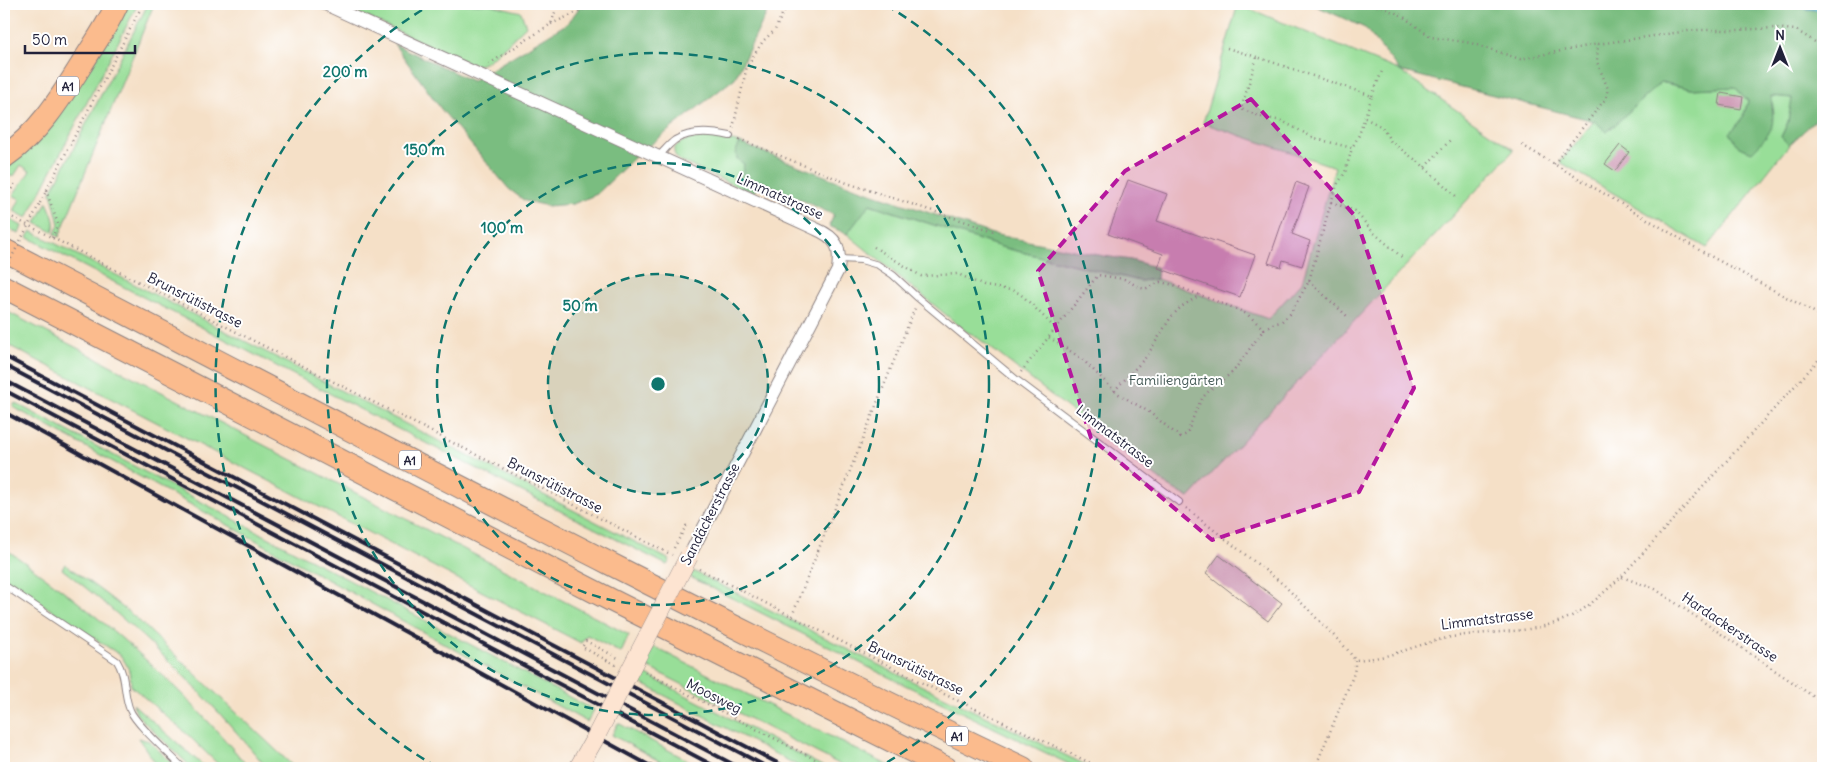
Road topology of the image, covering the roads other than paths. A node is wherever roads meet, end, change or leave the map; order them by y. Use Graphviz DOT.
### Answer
graph roads {
  1 [pos="117,4"];
  2 [pos="325,4"];
  3 [pos="730,136"];
  4 [pos="4,157"];
  5 [pos="658,157"];
  6 [pos="4,250"];
  7 [pos="839,259"];
  8 [pos="4,287"];
  9 [pos="1179,502"];
  10 [pos="688,561"];
  11 [pos="4,585"];
  12 [pos="184,768"];
  13 [pos="578,768"];
  14 [pos="946,768"];
  15 [pos="1023,768"];
  1 -- 4 [label="highway, A1"];
  2 -- 5 [label="street, Limmatstrasse"];
  3 -- 5 [label="lane"];
  5 -- 7 [label="street, Limmatstrasse"];
  6 -- 15 [label="highway, A1"];
  7 -- 9 [label="lane, Limmatstrasse"];
  7 -- 10 [label="street, Sandäckerstrasse"];
  8 -- 14 [label="highway, A1"];
  10 -- 13 [label="street, Sandäckerstrasse, bridge"];
  11 -- 12 [label="lane"];
}
